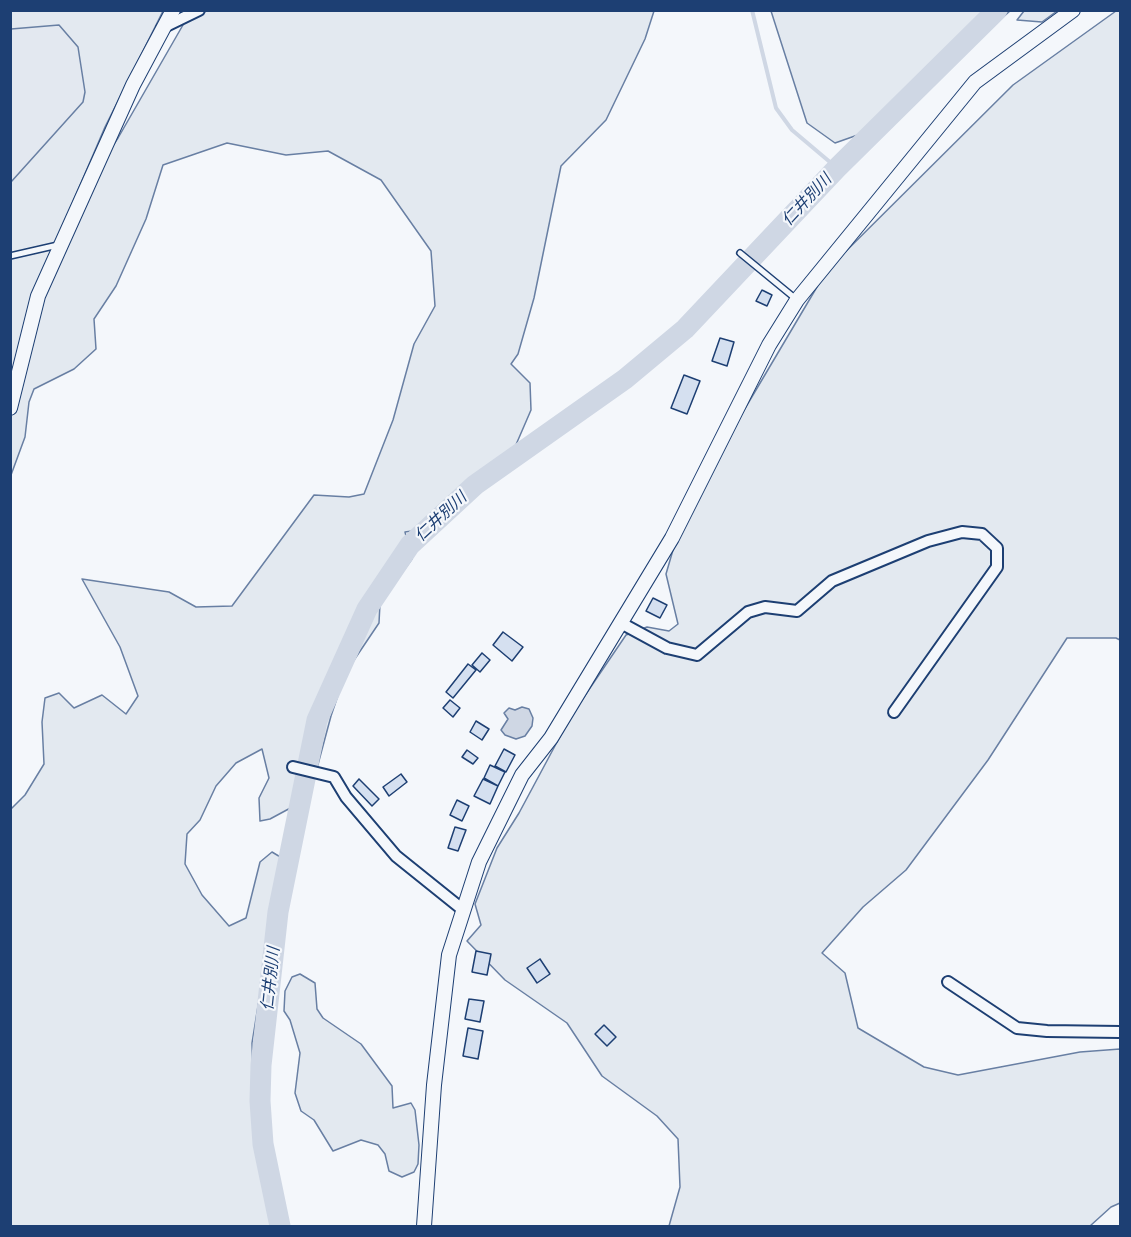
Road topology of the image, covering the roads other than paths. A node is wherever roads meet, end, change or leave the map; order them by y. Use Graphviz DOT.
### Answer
graph roads {
  1 [pos="173,10"];
  2 [pos="199,10"];
  3 [pos="1073,10"];
  4 [pos="162,28"];
  5 [pos="61,244"];
  6 [pos="740,253"];
  7 [pos="10,256"];
  8 [pos="797,300"];
  9 [pos="10,408"];
  10 [pos="621,623"];
  11 [pos="894,712"];
  12 [pos="293,767"];
  13 [pos="462,909"];
  14 [pos="948,982"];
  15 [pos="1120,1032"];
  16 [pos="424,1227"];
  1 -- 4 [label="street"];
  2 -- 4 [label="street"];
  3 -- 8 [label="street"];
  4 -- 5 [label="street"];
  5 -- 7 [label="lane"];
  5 -- 9 [label="street"];
  6 -- 8 [label="lane"];
  8 -- 10 [label="street"];
  10 -- 11 [label="street"];
  10 -- 13 [label="street"];
  12 -- 13 [label="street"];
  13 -- 16 [label="street"];
  14 -- 15 [label="street"];
}
